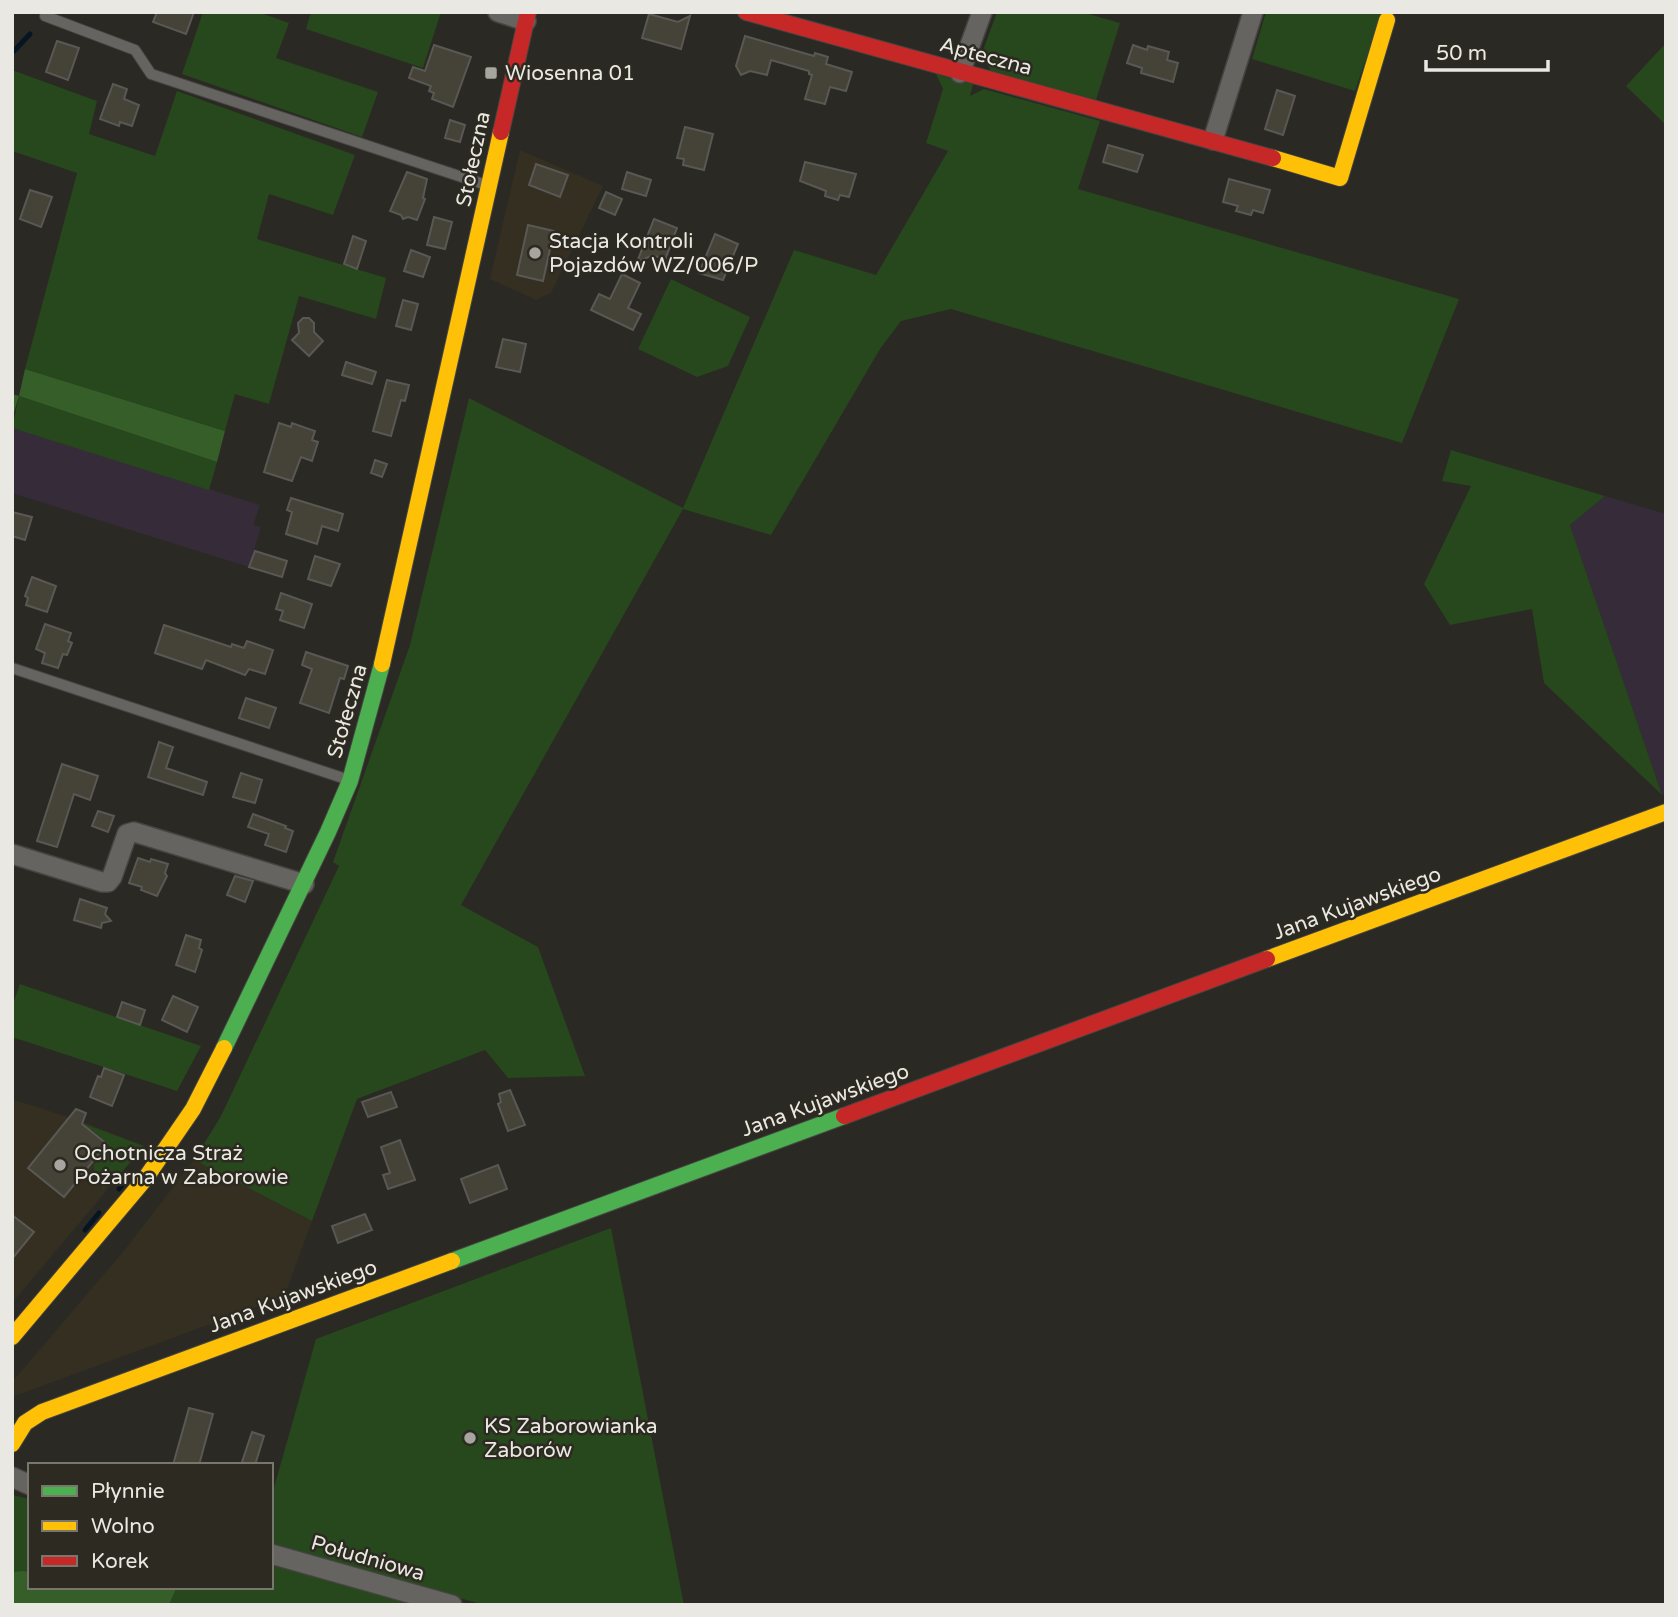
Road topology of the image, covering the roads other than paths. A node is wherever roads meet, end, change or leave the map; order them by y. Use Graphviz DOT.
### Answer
graph roads {
  1 [pos="498,12"];
  2 [pos="747,12"];
  3 [pos="982,12"];
  4 [pos="1253,12"];
  5 [pos="45,16"];
  6 [pos="527,16"];
  7 [pos="1387,19"];
  8 [pos="960,73"];
  9 [pos="1213,140"];
  10 [pos="489,187"];
  11 [pos="12,668"];
  12 [pos="350,781"];
  13 [pos="1666,813"];
  14 [pos="12,854"];
  15 [pos="304,884"];
  16 [pos="12,1337"];
  17 [pos="12,1444"];
  18 [pos="12,1477"];
  19 [pos="28,1484"];
  20 [pos="273,1555"];
  21 [pos="452,1605"];
  1 -- 6 [label="street"];
  2 -- 8 [label="main road, Apteczna"];
  3 -- 8 [label="street"];
  4 -- 9 [label="street"];
  5 -- 10 [label="lane"];
  6 -- 10 [label="main road, Stołeczna"];
  7 -- 9 [label="main road, Apteczna"];
  8 -- 9 [label="main road, Apteczna"];
  10 -- 12 [label="main road, Stołeczna"];
  11 -- 12 [label="lane"];
  12 -- 15 [label="main road, Stołeczna"];
  13 -- 17 [label="main road, Jana Kujawskiego"];
  14 -- 15 [label="street"];
  15 -- 16 [label="main road, Stołeczna"];
  18 -- 19 [label="street"];
  20 -- 21 [label="street, Południowa"];
}
